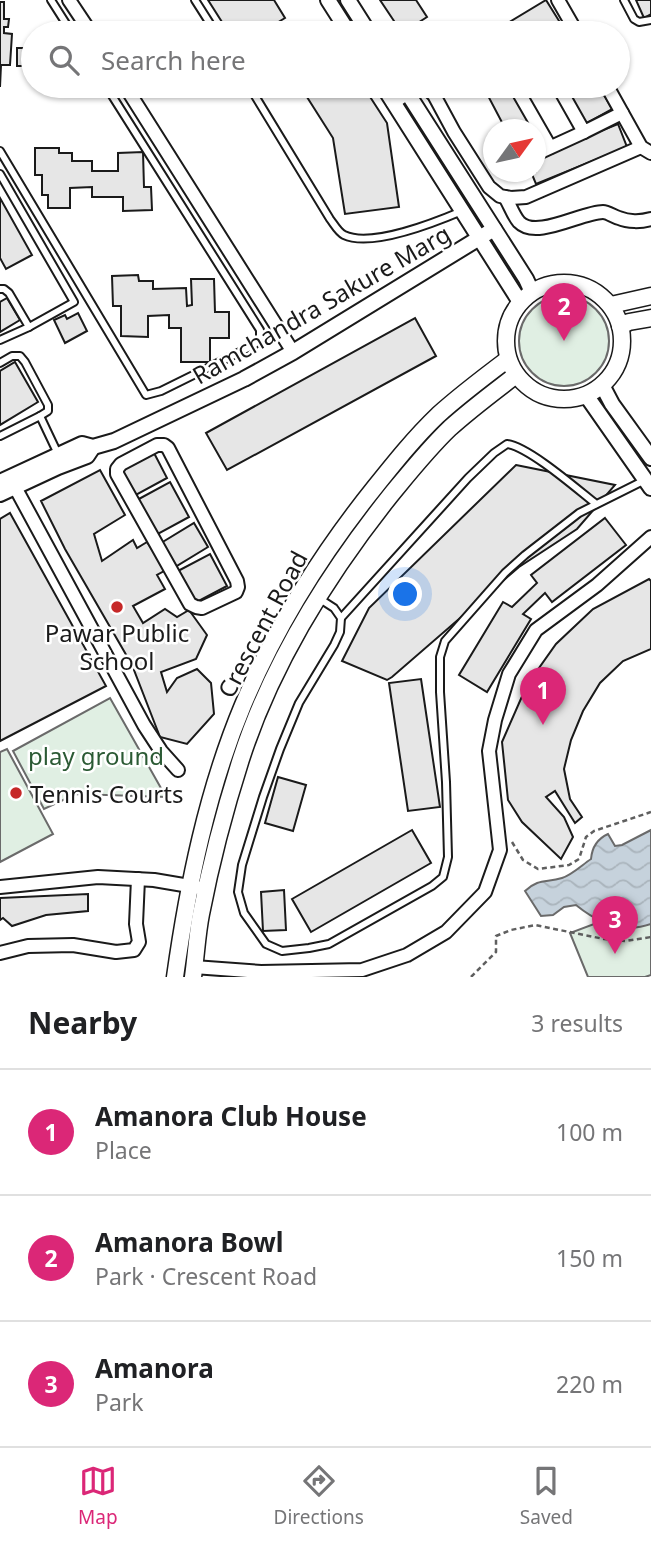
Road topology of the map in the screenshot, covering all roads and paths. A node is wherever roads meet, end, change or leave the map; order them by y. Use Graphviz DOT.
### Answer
graph roads {
  1 [pos="51,0"];
  2 [pos="69,0"];
  3 [pos="195,0"];
  4 [pos="328,0"];
  5 [pos="348,0"];
  6 [pos="558,0"];
  7 [pos="624,0"];
  8 [pos="651,20"];
  9 [pos="64,21"];
  10 [pos="83,21"];
  11 [pos="208,21"];
  12 [pos="341,21"];
  13 [pos="361,21"];
  14 [pos="570,21"];
  15 [pos="114,98"];
  16 [pos="133,98"];
  17 [pos="256,98"];
  18 [pos="390,98"];
  19 [pos="398,98"];
  20 [pos="410,98"];
  21 [pos="435,98"];
  22 [pos="522,98"];
  23 [pos="565,98"];
  24 [pos="614,98"];
  25 [pos="393,103"];
  26 [pos="622,113"];
  27 [pos="584,132"];
  28 [pos="550,147"];
  29 [pos="546,149"];
  30 [pos="646,150"];
  31 [pos="0,151"];
  32 [pos="467,153"];
  33 [pos="452,162"];
  34 [pos="436,170"];
  35 [pos="0,174"];
  36 [pos="506,197"];
  37 [pos="462,211"];
  38 [pos="651,219"];
  39 [pos="494,229"];
  40 [pos="480,238"];
  41 [pos="0,289"];
  42 [pos="651,296"];
  43 [pos="526,297"];
  44 [pos="611,305"];
  45 [pos="651,318"];
  46 [pos="620,326"];
  47 [pos="29,327"];
  48 [pos="0,340"];
  49 [pos="292,352"];
  50 [pos="508,359"];
  51 [pos="0,363"];
  52 [pos="516,375"];
  53 [pos="602,385"];
  54 [pos="586,395"];
  55 [pos="40,416"];
  56 [pos="132,433"];
  57 [pos="0,436"];
  58 [pos="93,447"];
  59 [pos="142,453"];
  60 [pos="58,454"];
  61 [pos="651,458"];
  62 [pos="0,482"];
  63 [pos="648,484"];
  64 [pos="15,487"];
  65 [pos="0,494"];
  66 [pos="596,504"];
  67 [pos="649,542"];
  68 [pos="318,598"];
  69 [pos="341,618"];
  70 [pos="178,770"];
  71 [pos="651,812"];
  72 [pos="510,839"];
  73 [pos="138,879"];
  74 [pos="0,887"];
  75 [pos="190,887"];
  76 [pos="207,889"];
  77 [pos="651,937"];
  78 [pos="0,953"];
  79 [pos="194,972"];
  80 [pos="176,977"];
  81 [pos="471,977"];
  1 -- 9 [label="lane"];
  2 -- 10 [label="street"];
  3 -- 11 [label="lane"];
  4 -- 12 [label="street"];
  5 -- 13 [label="street"];
  6 -- 14 [label="street"];
  7 -- 8 [label="lane"];
  15 -- 31 [label="lane"];
  16 -- 49 [label="street"];
  17 -- 37 [label="lane"];
  18 -- 25 [label="street"];
  19 -- 25 [label="street"];
  20 -- 33 [label="street"];
  21 -- 32 [label="street"];
  22 -- 28 [label="street"];
  23 -- 27 [label="street"];
  24 -- 26 [label="street"];
  25 -- 34 [label="street"];
  26 -- 27 [label="street"];
  26 -- 30 [label="street"];
  27 -- 28 [label="street"];
  28 -- 29 [label="street"];
  30 -- 36 [label="street"];
  32 -- 33 [label="street"];
  32 -- 36 [label="street"];
  33 -- 34 [label="street"];
  33 -- 39 [label="street"];
  34 -- 37 [label="street"];
  35 -- 47 [label="lane"];
  36 -- 38 [label="street"];
  37 -- 40 [label="street"];
  39 -- 40 [label="street, Ramchandra Sakure Marg"];
  39 -- 43 [label="street"];
  40 -- 43 [label="street"];
  40 -- 49 [label="street, Ramchandra Sakure Marg"];
  41 -- 47 [label="lane"];
  42 -- 44 [label="main road"];
  43 -- 44 [label="main road"];
  43 -- 50 [label="main road"];
  44 -- 46 [label="main road"];
  45 -- 46 [label="main road"];
  46 -- 53 [label="main road"];
  47 -- 48 [label="lane"];
  49 -- 56 [label="street, Ramchandra Sakure Marg"];
  50 -- 52 [label="main road"];
  50 -- 75 [label="main road, Crescent Road"];
  51 -- 55 [label="lane"];
  52 -- 54 [label="main road"];
  52 -- 68 [label="main road, Crescent Road"];
  53 -- 54 [label="main road"];
  53 -- 61 [label="street"];
  54 -- 63 [label="street"];
  55 -- 57 [label="lane"];
  55 -- 60 [label="lane"];
  56 -- 58 [label="street, Ramchandra Sakure Marg"];
  56 -- 59 [label="street"];
  58 -- 60 [label="street, Ramchandra Sakure Marg"];
  58 -- 64 [label="street, Ramchandra Sakure Marg"];
  59 -- 59 [label="street"];
  60 -- 62 [label="street, Ramchandra Sakure Marg"];
  63 -- 66 [label="lane"];
  64 -- 65 [label="street, Ramchandra Sakure Marg"];
  64 -- 70 [label="street"];
  66 -- 69 [label="lane"];
  66 -- 69 [label="lane"];
  67 -- 79 [label="street"];
  68 -- 69 [label="lane"];
  68 -- 76 [label="main road, Crescent Road"];
  71 -- 72 [label="path"];
  73 -- 74 [label="street"];
  73 -- 75 [label="street"];
  73 -- 78 [label="street"];
  75 -- 76 [label="street"];
  75 -- 80 [label="main road, Crescent Road"];
  76 -- 79 [label="main road, Crescent Road"];
  77 -- 81 [label="path"];
}
